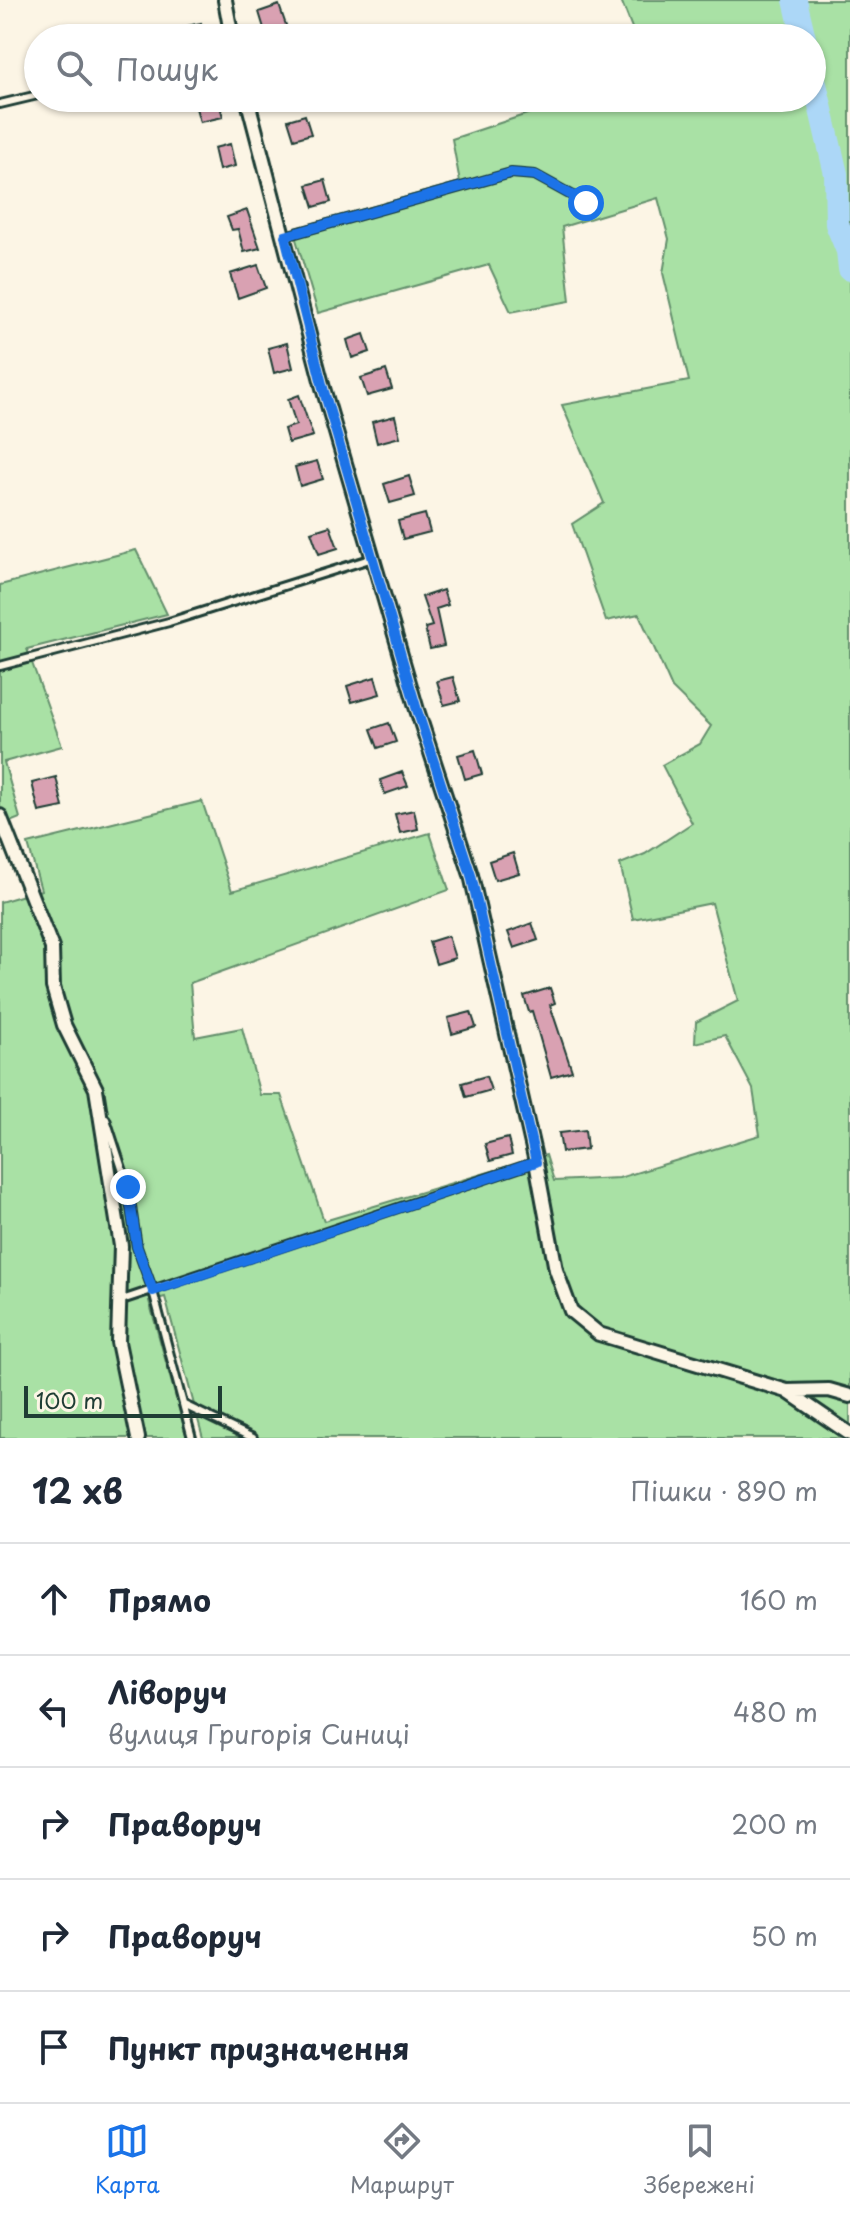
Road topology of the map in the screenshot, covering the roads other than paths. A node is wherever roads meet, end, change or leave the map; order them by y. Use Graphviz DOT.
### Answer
graph roads {
  1 [pos="225,0"];
  2 [pos="229,24"];
  3 [pos="24,98"];
  4 [pos="0,104"];
  5 [pos="251,112"];
  6 [pos="586,203"];
  7 [pos="285,236"];
  8 [pos="374,558"];
  9 [pos="0,666"];
  10 [pos="0,816"];
  11 [pos="96,1089"];
  12 [pos="536,1162"];
  13 [pos="153,1291"];
  14 [pos="119,1301"];
  15 [pos="787,1391"];
  16 [pos="850,1396"];
  17 [pos="184,1405"];
  18 [pos="850,1434"];
  19 [pos="138,1438"];
  20 [pos="192,1438"];
  21 [pos="253,1438"];
  1 -- 2 [label="street"];
  3 -- 4 [label="lane"];
  5 -- 7 [label="street"];
  6 -- 7 [label="lane"];
  7 -- 8 [label="street"];
  8 -- 9 [label="lane"];
  8 -- 12 [label="street"];
  10 -- 11 [label="street"];
  11 -- 13 [label="lane"];
  11 -- 14 [label="street"];
  12 -- 13 [label="lane"];
  12 -- 15 [label="street"];
  13 -- 14 [label="lane"];
  13 -- 17 [label="lane"];
  14 -- 19 [label="street"];
  15 -- 16 [label="street"];
  15 -- 18 [label="street"];
  17 -- 20 [label="lane"];
  17 -- 21 [label="lane"];
}
